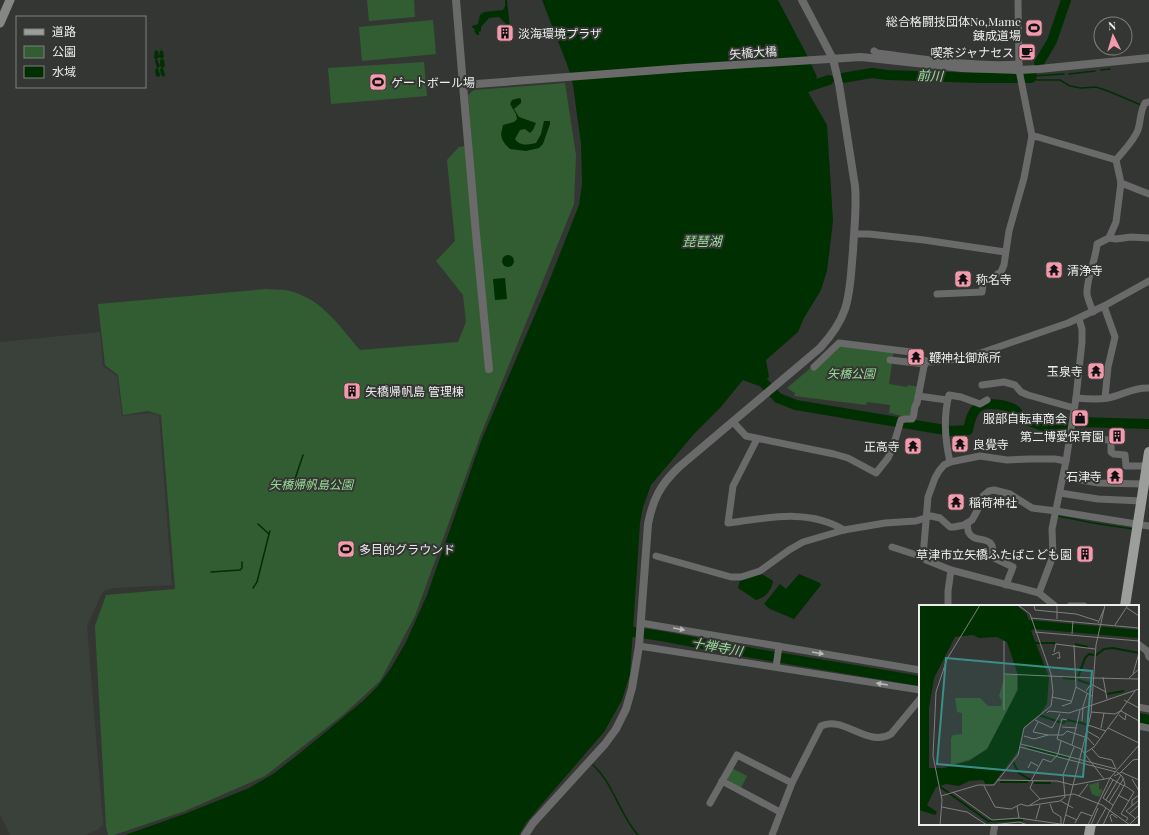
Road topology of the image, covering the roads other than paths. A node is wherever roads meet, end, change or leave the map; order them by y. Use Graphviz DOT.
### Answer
graph roads {
  1 [pos="10,0"];
  2 [pos="456,0"];
  3 [pos="802,0"];
  4 [pos="1018,0"];
  5 [pos="0,23"];
  6 [pos="874,51"];
  7 [pos="1149,58"];
  8 [pos="833,59"];
  9 [pos="1021,69"];
  10 [pos="464,85"];
  11 [pos="1149,102"];
  12 [pos="1032,136"];
  13 [pos="1116,160"];
  14 [pos="1121,183"];
  15 [pos="1149,194"];
  16 [pos="854,234"];
  17 [pos="1109,238"];
  18 [pos="1149,238"];
  19 [pos="1006,252"];
  20 [pos="1149,281"];
  21 [pos="937,294"];
  22 [pos="1104,306"];
  23 [pos="1093,312"];
  24 [pos="1079,319"];
  25 [pos="890,360"];
  26 [pos="925,363"];
  27 [pos="814,367"];
  28 [pos="489,369"];
  29 [pos="982,385"];
  30 [pos="1149,388"];
  31 [pos="918,396"];
  32 [pos="1076,398"];
  33 [pos="1105,398"];
  34 [pos="948,400"];
  35 [pos="987,400"];
  36 [pos="1074,408"];
  37 [pos="733,422"];
  38 [pos="1070,438"];
  39 [pos="758,439"];
  40 [pos="1149,452"];
  41 [pos="1066,461"];
  42 [pos="950,462"];
  43 [pos="1146,476"];
  44 [pos="1063,477"];
  45 [pos="1060,493"];
  46 [pos="1142,501"];
  47 [pos="1056,510"];
  48 [pos="927,517"];
  49 [pos="967,523"];
  50 [pos="1138,525"];
  51 [pos="1149,526"];
  52 [pos="844,530"];
  53 [pos="892,547"];
  54 [pos="656,556"];
  55 [pos="923,557"];
  56 [pos="951,570"];
  57 [pos="1006,585"];
  58 [pos="1039,593"];
  59 [pos="948,605"];
  60 [pos="1054,605"];
  61 [pos="1125,605"];
  62 [pos="640,624"];
  63 [pos="639,644"];
  64 [pos="1139,645"];
  65 [pos="779,648"];
  66 [pos="1148,652"];
  67 [pos="776,666"];
  68 [pos="919,670"];
  69 [pos="919,690"];
  70 [pos="919,700"];
  71 [pos="1139,707"];
  72 [pos="1149,708"];
  73 [pos="1139,726"];
  74 [pos="1149,728"];
  75 [pos="722,781"];
  76 [pos="792,783"];
  77 [pos="710,803"];
  78 [pos="780,812"];
  79 [pos="995,825"];
  80 [pos="1090,825"];
  81 [pos="525,835"];
  82 [pos="772,835"];
  83 [pos="993,835"];
  84 [pos="1089,835"];
  1 -- 5 [label="main road"];
  2 -- 10 [label="street"];
  3 -- 8 [label="street"];
  4 -- 9 [label="street"];
  6 -- 9 [label="street"];
  7 -- 9 [label="street, 矢橋大橋"];
  8 -- 9 [label="street, 矢橋大橋"];
  8 -- 10 [label="street, 矢橋大橋"];
  8 -- 16 [label="street"];
  9 -- 12 [label="street"];
  10 -- 28 [label="street"];
  11 -- 13 [label="street"];
  12 -- 13 [label="street"];
  12 -- 19 [label="street"];
  13 -- 14 [label="street"];
  14 -- 15 [label="street"];
  14 -- 17 [label="street"];
  16 -- 19 [label="street"];
  16 -- 37 [label="street"];
  17 -- 18 [label="street"];
  17 -- 23 [label="street"];
  19 -- 21 [label="street"];
  20 -- 22 [label="street"];
  22 -- 23 [label="street"];
  22 -- 33 [label="street"];
  23 -- 24 [label="street"];
  24 -- 26 [label="street"];
  24 -- 32 [label="street"];
  25 -- 26 [label="street"];
  26 -- 27 [label="street"];
  26 -- 31 [label="street"];
  29 -- 36 [label="street"];
  30 -- 33 [label="street"];
  31 -- 34 [label="street"];
  31 -- 39 [label="street"];
  32 -- 33 [label="street"];
  32 -- 36 [label="street"];
  34 -- 35 [label="street"];
  34 -- 42 [label="street"];
  36 -- 38 [label="street"];
  37 -- 39 [label="street"];
  37 -- 62 [label="street"];
  38 -- 41 [label="street"];
  38 -- 43 [label="street"];
  39 -- 52 [label="street"];
  40 -- 43 [label="main road"];
  41 -- 42 [label="street"];
  41 -- 44 [label="street"];
  42 -- 48 [label="street"];
  43 -- 44 [label="street"];
  43 -- 46 [label="main road"];
  44 -- 45 [label="street"];
  45 -- 46 [label="street"];
  45 -- 47 [label="street"];
  46 -- 50 [label="main road"];
  47 -- 49 [label="street"];
  47 -- 50 [label="street"];
  47 -- 58 [label="street"];
  48 -- 49 [label="street"];
  48 -- 52 [label="street"];
  48 -- 55 [label="street"];
  49 -- 57 [label="street"];
  50 -- 51 [label="street"];
  50 -- 61 [label="main road"];
  52 -- 54 [label="street"];
  53 -- 55 [label="street"];
  55 -- 56 [label="street"];
  56 -- 57 [label="street"];
  56 -- 59 [label="street"];
  57 -- 58 [label="street"];
  58 -- 60 [label="street"];
  62 -- 63 [label="street"];
  62 -- 65 [label="street, one-way"];
  63 -- 67 [label="street"];
  63 -- 81 [label="street"];
  64 -- 66 [label="street"];
  65 -- 67 [label="street"];
  65 -- 68 [label="street, one-way"];
  69 -- 67 [label="street, one-way"];
  70 -- 76 [label="street"];
  71 -- 72 [label="street"];
  73 -- 74 [label="street"];
  75 -- 76 [label="street"];
  75 -- 77 [label="street"];
  75 -- 78 [label="street"];
  76 -- 78 [label="street"];
  78 -- 82 [label="street"];
  79 -- 83 [label="street"];
  80 -- 84 [label="main road"];
}
